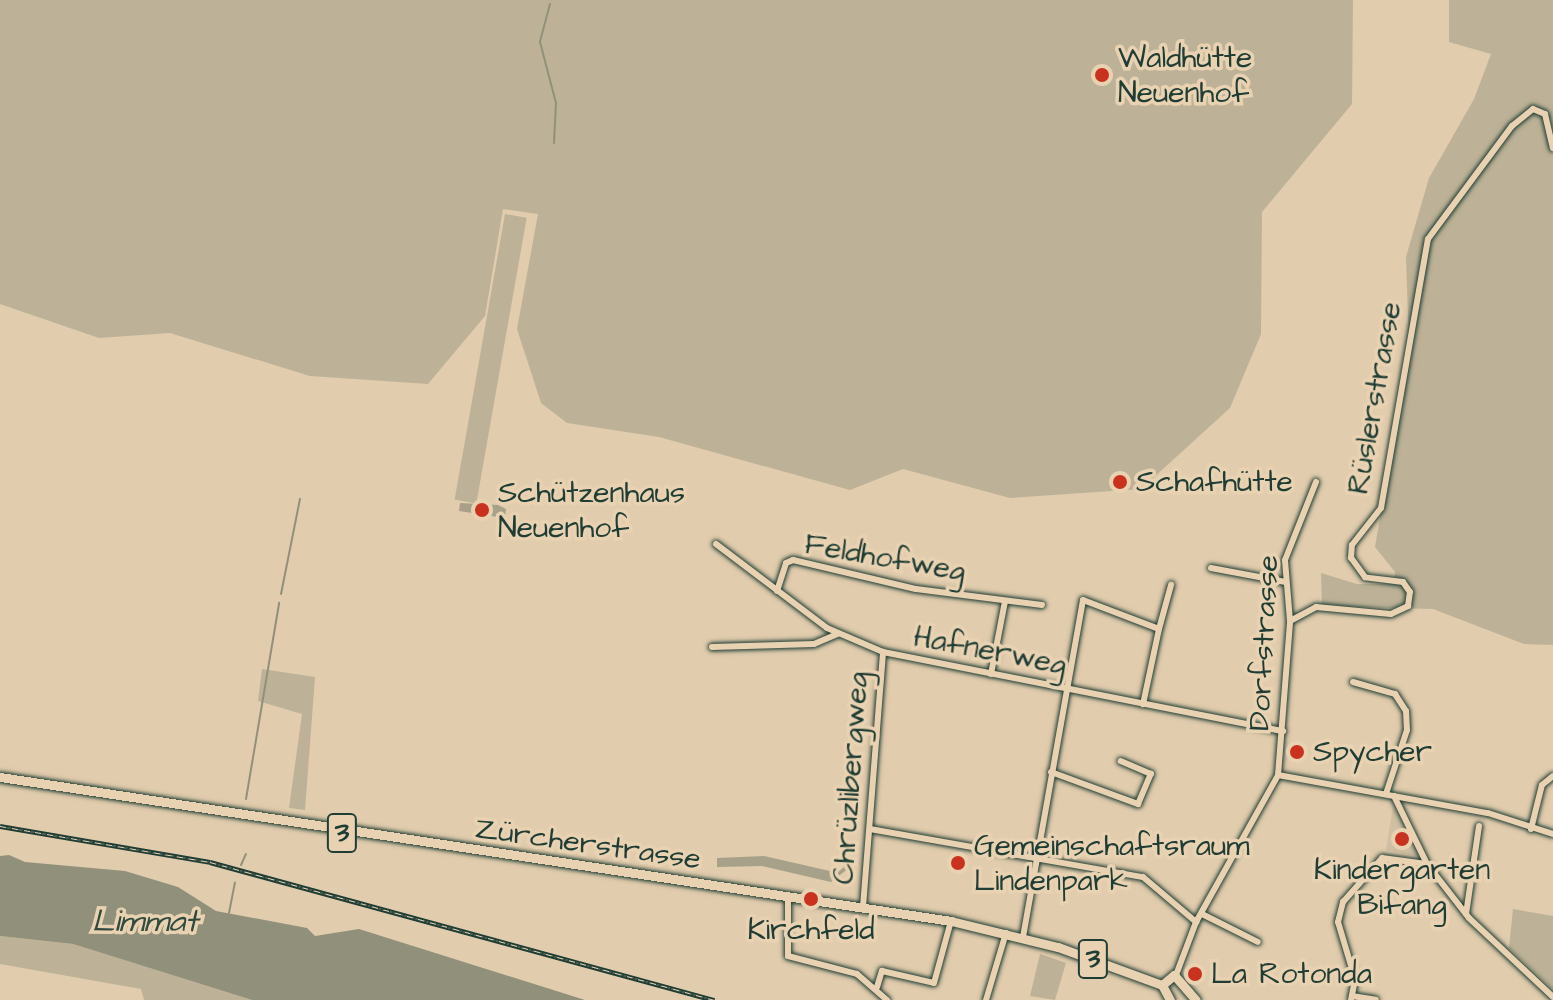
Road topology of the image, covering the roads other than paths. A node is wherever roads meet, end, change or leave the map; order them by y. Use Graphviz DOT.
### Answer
graph roads {
  1 [pos="1553,148"];
  2 [pos="1316,482"];
  3 [pos="716,544"];
  4 [pos="1211,568"];
  5 [pos="1286,582"];
  6 [pos="1171,585"];
  7 [pos="777,591"];
  8 [pos="1005,601"];
  9 [pos="1042,605"];
  10 [pos="1290,621"];
  11 [pos="1159,629"];
  12 [pos="838,634"];
  13 [pos="712,647"];
  14 [pos="883,652"];
  15 [pos="991,674"];
  16 [pos="1353,682"];
  17 [pos="1065,689"];
  18 [pos="1143,704"];
  19 [pos="1283,731"];
  20 [pos="1121,761"];
  21 [pos="1051,772"];
  22 [pos="1278,775"];
  23 [pos="1553,776"];
  24 [pos="0,777"];
  25 [pos="1386,794"];
  26 [pos="1394,796"];
  27 [pos="1479,826"];
  28 [pos="870,829"];
  29 [pos="1531,829"];
  30 [pos="1553,834"];
  31 [pos="1037,858"];
  32 [pos="1427,864"];
  33 [pos="788,895"];
  34 [pos="863,907"];
  35 [pos="1466,914"];
  36 [pos="1204,915"];
  37 [pos="951,921"];
  38 [pos="1196,922"];
  39 [pos="1006,933"];
  40 [pos="1023,937"];
  41 [pos="1258,942"];
  42 [pos="1176,975"];
  43 [pos="1162,985"];
  44 [pos="877,987"];
  45 [pos="1553,997"];
  46 [pos="1352,998"];
  47 [pos="887,1000"];
  48 [pos="986,1000"];
  49 [pos="1170,1000"];
  50 [pos="1196,1000"];
  51 [pos="1376,1000"];
  1 -- 10 [label="street, Rüslerstrasse"];
  2 -- 5 [label="street, Dorfstrasse"];
  3 -- 7 [label="street, Hafnerweg"];
  4 -- 5 [label="street"];
  5 -- 10 [label="street, Dorfstrasse"];
  6 -- 11 [label="street"];
  7 -- 8 [label="street, Feldhofweg"];
  7 -- 12 [label="street, Hafnerweg"];
  8 -- 9 [label="street, Feldhofweg"];
  8 -- 15 [label="street, Feldhofweg"];
  10 -- 19 [label="street, Dorfstrasse"];
  11 -- 17 [label="street"];
  11 -- 18 [label="street"];
  12 -- 13 [label="street"];
  12 -- 14 [label="street, Hafnerweg"];
  14 -- 15 [label="street, Hafnerweg"];
  14 -- 28 [label="street, Chrüzlibergweg"];
  15 -- 17 [label="street, Hafnerweg"];
  16 -- 25 [label="street"];
  17 -- 18 [label="street, Hafnerweg"];
  17 -- 21 [label="street"];
  18 -- 19 [label="street, Hafnerweg"];
  19 -- 22 [label="street, Dorfstrasse"];
  20 -- 21 [label="street"];
  21 -- 31 [label="street"];
  22 -- 25 [label="street"];
  22 -- 36 [label="street, Dorfstrasse"];
  23 -- 29 [label="street"];
  24 -- 33 [label="main road, Zürcherstrasse / 3"];
  25 -- 26 [label="street"];
  26 -- 29 [label="street"];
  26 -- 32 [label="street"];
  27 -- 35 [label="street"];
  28 -- 31 [label="street"];
  28 -- 34 [label="street, Chrüzlibergweg"];
  29 -- 30 [label="street"];
  31 -- 38 [label="street"];
  31 -- 40 [label="street"];
  32 -- 35 [label="street"];
  32 -- 46 [label="street"];
  33 -- 34 [label="main road, Zürcherstrasse / 3"];
  33 -- 44 [label="street"];
  34 -- 37 [label="main road, Zürcherstrasse / 3"];
  35 -- 45 [label="street"];
  36 -- 38 [label="street, Dorfstrasse"];
  36 -- 41 [label="street"];
  37 -- 39 [label="main road, Zürcherstrasse / 3"];
  37 -- 44 [label="street"];
  38 -- 42 [label="street, Dorfstrasse"];
  39 -- 40 [label="main road, Zürcherstrasse / 3"];
  39 -- 48 [label="street"];
  40 -- 43 [label="main road, Zürcherstrasse / 3"];
  42 -- 43 [label="main road"];
  42 -- 50 [label="main road"];
  43 -- 49 [label="main road"];
  44 -- 47 [label="street"];
  46 -- 51 [label="street"];
}
